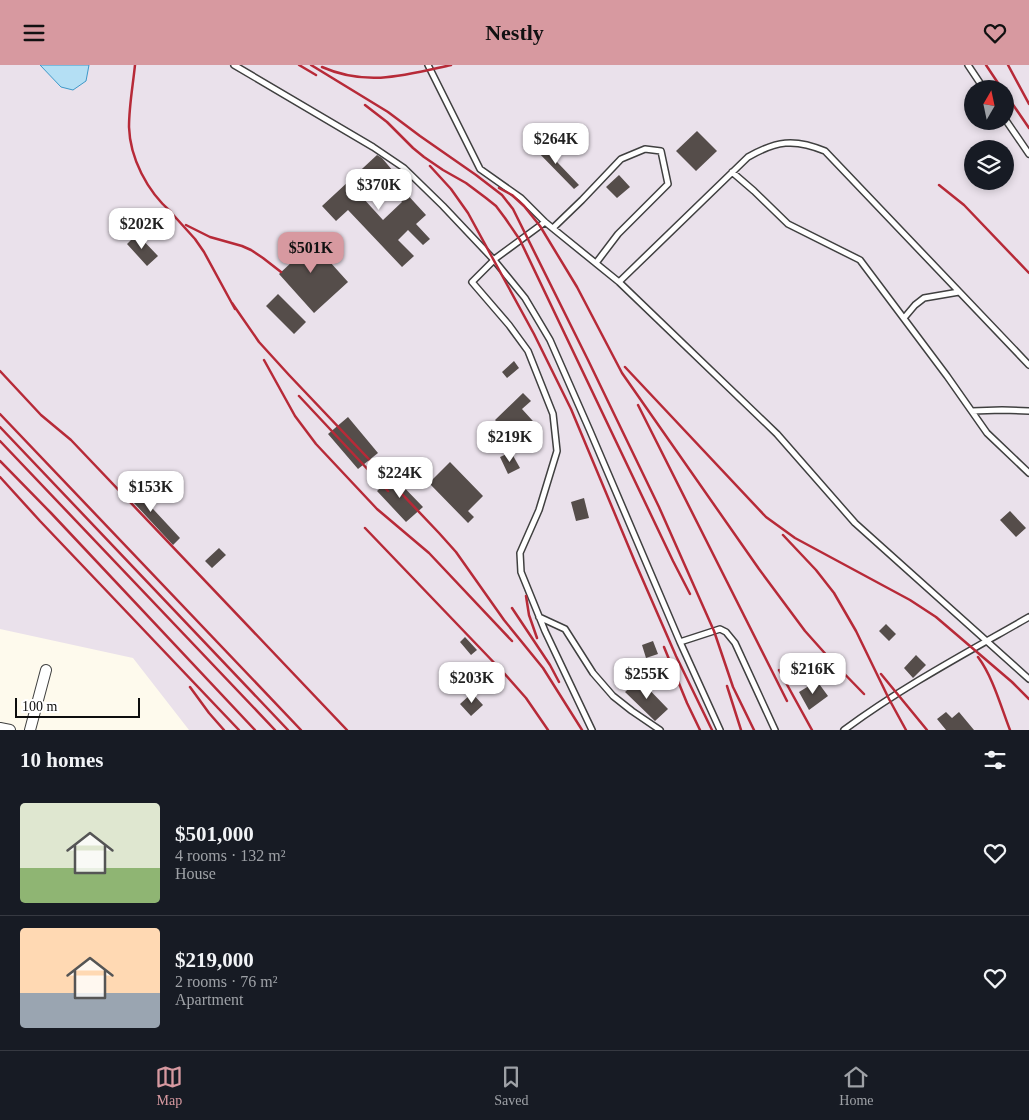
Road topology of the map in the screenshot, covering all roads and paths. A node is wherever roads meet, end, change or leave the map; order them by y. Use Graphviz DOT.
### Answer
graph roads {
  1 [pos="234,65"];
  2 [pos="428,65"];
  3 [pos="968,65"];
  4 [pos="978,80"];
  5 [pos="1013,130"];
  6 [pos="1029,154"];
  7 [pos="732,173"];
  8 [pos="545,222"];
  9 [pos="553,228"];
  10 [pos="494,260"];
  11 [pos="596,263"];
  12 [pos="619,282"];
  13 [pos="959,292"];
  14 [pos="904,318"];
  15 [pos="1029,365"];
  16 [pos="972,411"];
  17 [pos="1029,411"];
  18 [pos="1029,473"];
  19 [pos="539,617"];
  20 [pos="1029,617"];
  21 [pos="986,641"];
  22 [pos="680,642"];
  23 [pos="46,670"];
  24 [pos="1029,679"];
  25 [pos="0,728"];
  26 [pos="10,730"];
  27 [pos="30,730"];
  28 [pos="592,730"];
  29 [pos="660,730"];
  30 [pos="720,730"];
  31 [pos="775,730"];
  32 [pos="844,730"];
  1 -- 10 [label="lane"];
  2 -- 8 [label="lane"];
  3 -- 4 [label="lane"];
  5 -- 6 [label="lane"];
  7 -- 12 [label="lane"];
  7 -- 13 [label="lane"];
  7 -- 14 [label="lane"];
  8 -- 9 [label="lane"];
  8 -- 10 [label="lane"];
  9 -- 11 [label="lane"];
  9 -- 11 [label="lane"];
  10 -- 19 [label="lane"];
  10 -- 22 [label="lane"];
  11 -- 12 [label="lane"];
  12 -- 21 [label="lane"];
  13 -- 14 [label="lane"];
  13 -- 15 [label="lane"];
  14 -- 16 [label="lane"];
  16 -- 17 [label="lane"];
  16 -- 18 [label="lane"];
  19 -- 28 [label="lane"];
  19 -- 29 [label="lane"];
  20 -- 21 [label="lane"];
  21 -- 24 [label="lane"];
  21 -- 32 [label="lane"];
  22 -- 30 [label="lane"];
  22 -- 31 [label="lane"];
  23 -- 27 [label="street"];
  25 -- 26 [label="street"];
}
